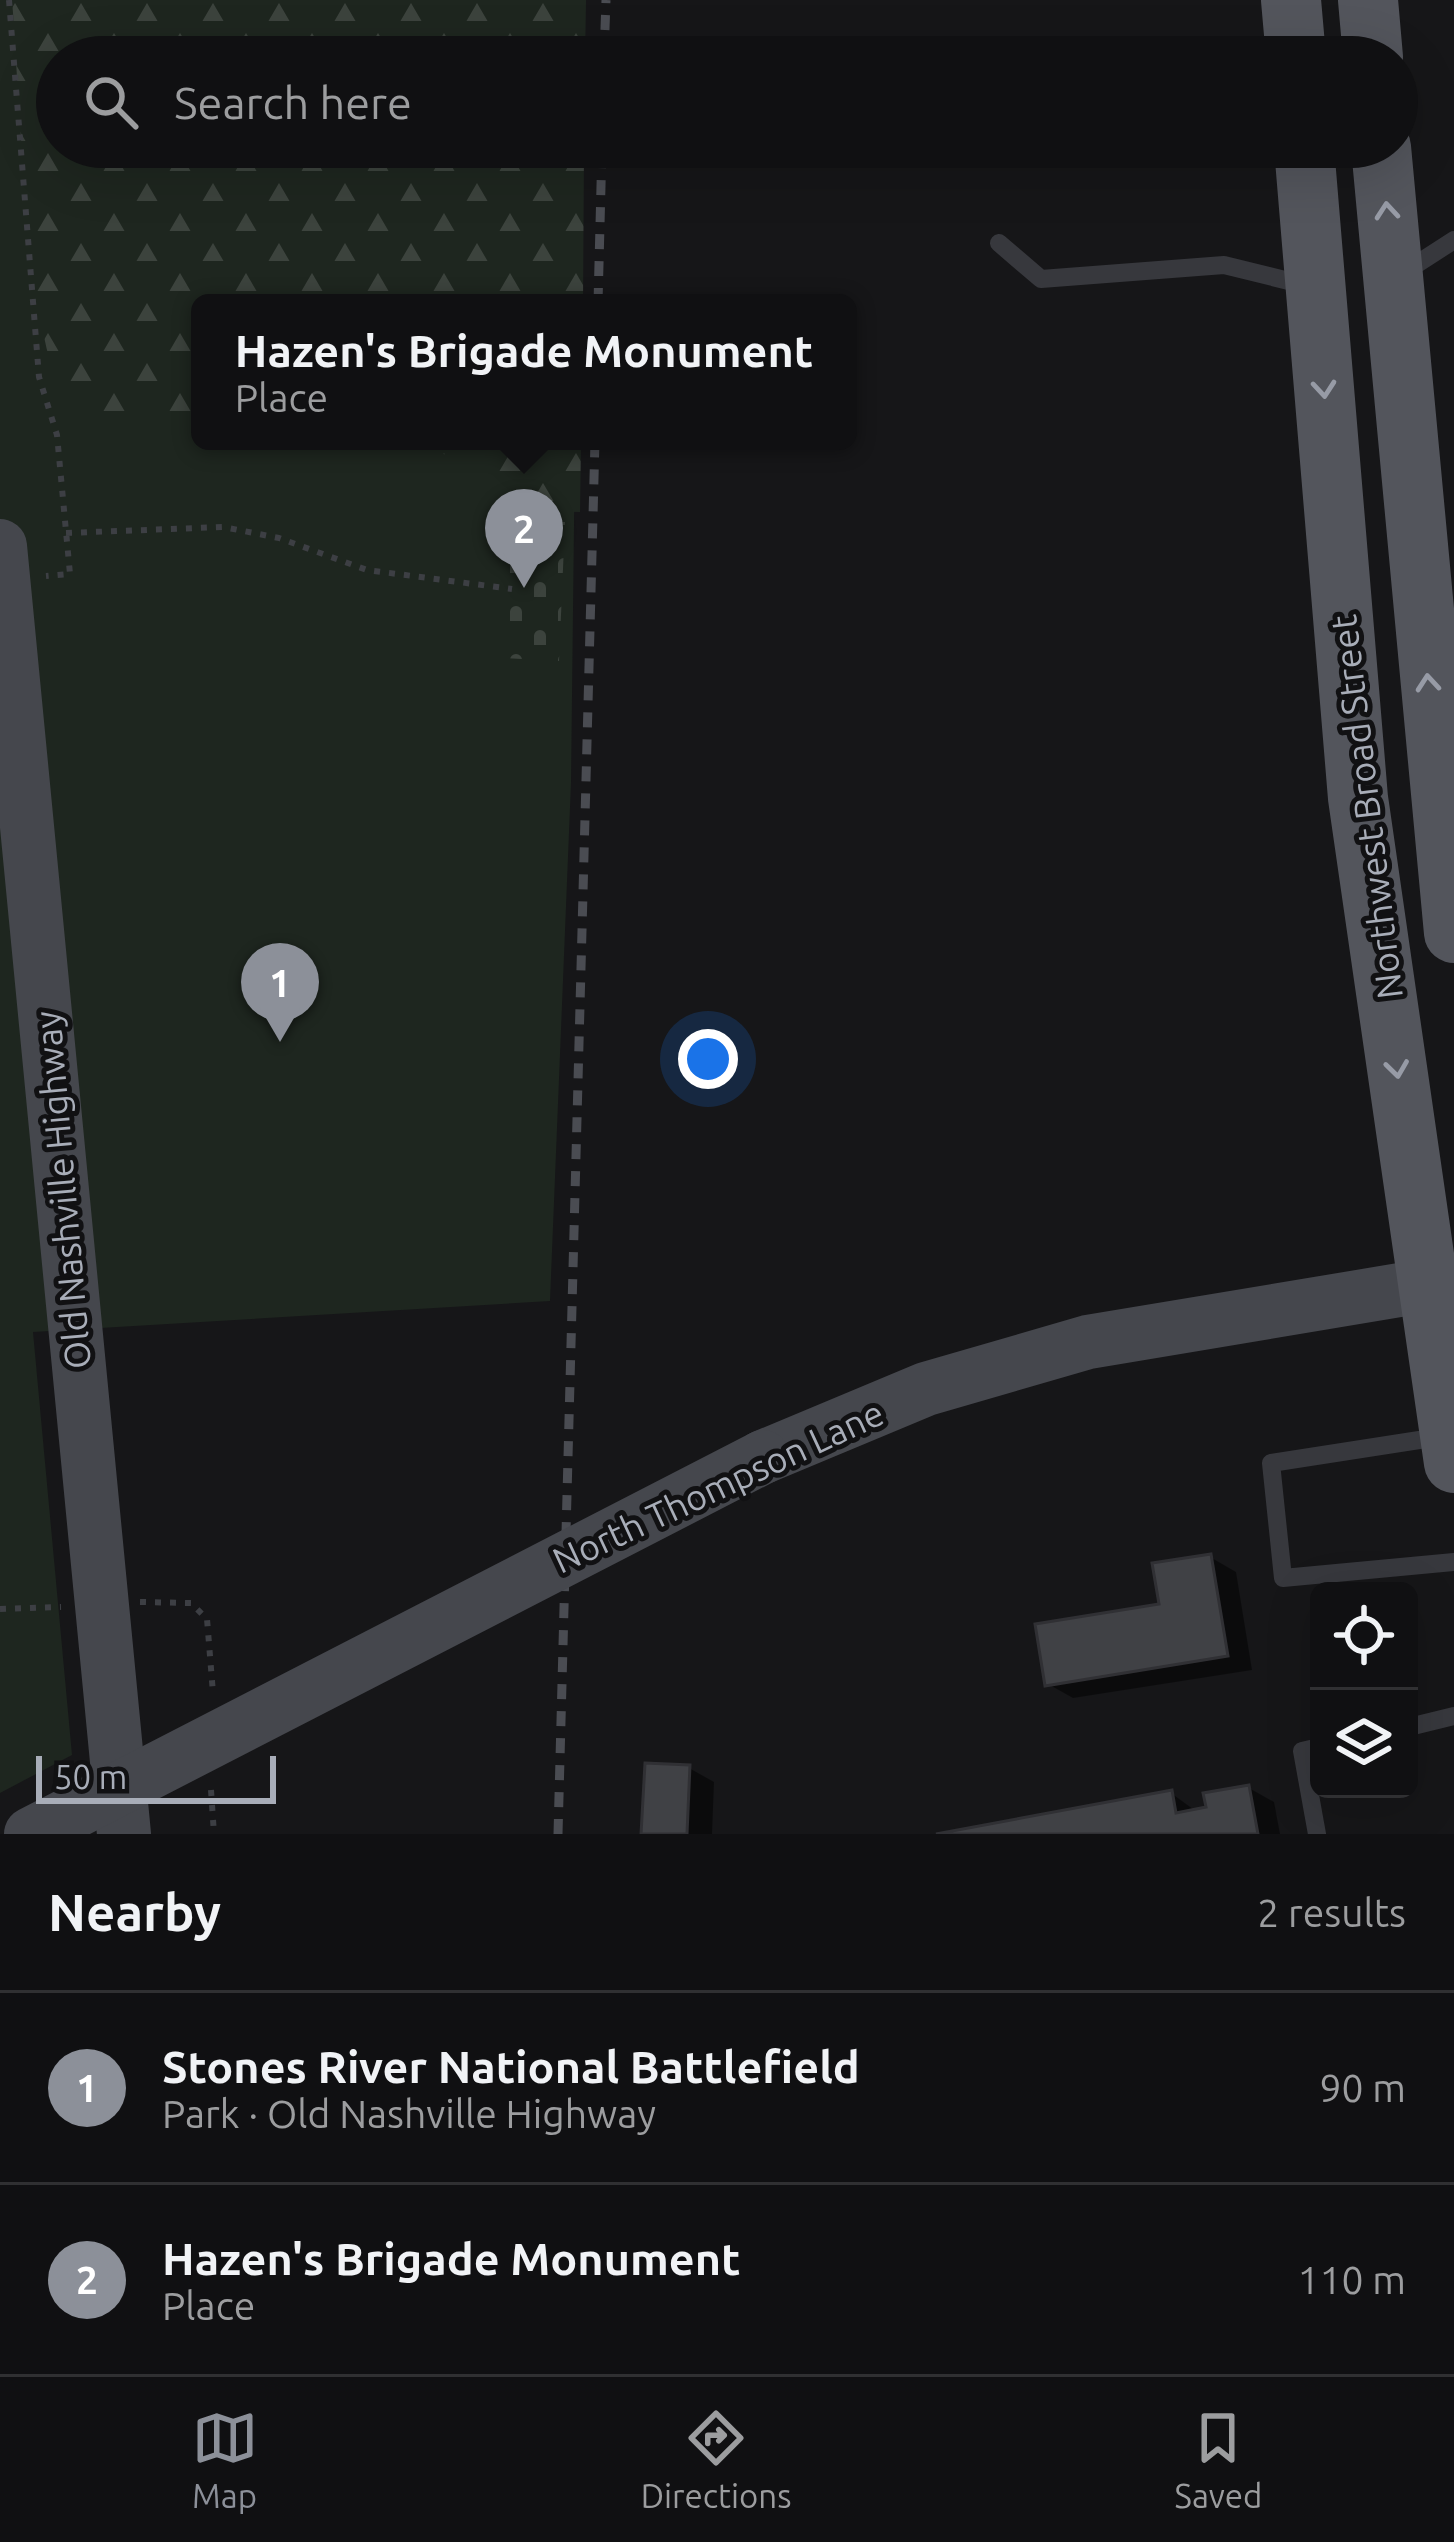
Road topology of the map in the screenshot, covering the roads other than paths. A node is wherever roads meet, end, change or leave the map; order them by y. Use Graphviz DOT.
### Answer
graph roads {
  1 [pos="1292,0"];
  2 [pos="1368,0"];
  3 [pos="1295,36"];
  4 [pos="1371,36"];
  5 [pos="1306,168"];
  6 [pos="1383,168"];
  7 [pos="1454,240"];
  8 [pos="999,243"];
  9 [pos="1393,280"];
  10 [pos="1316,288"];
  11 [pos="21,561"];
  12 [pos="1452,899"];
  13 [pos="1442,1285"];
  14 [pos="1452,1449"];
  15 [pos="1454,1562"];
  16 [pos="1454,1716"];
  17 [pos="1418,1725"];
  18 [pos="1310,1749"];
  19 [pos="1310,1795"];
  20 [pos="1310,1798"];
  21 [pos="31,1834"];
  22 [pos="124,1834"];
  23 [pos="1317,1834"];
  1 -- 3 [label="main road"];
  2 -- 4 [label="main road"];
  5 -- 10 [label="main road, Northwest Broad Street"];
  9 -- 6 [label="main road, Northwest Broad Street, one-way"];
  7 -- 9 [label="lane"];
  8 -- 10 [label="lane"];
  9 -- 10 [label="main road"];
  12 -- 9 [label="main road, Northwest Broad Street, one-way"];
  10 -- 13 [label="main road, Northwest Broad Street, one-way"];
  11 -- 22 [label="main road, Old Nashville Highway"];
  13 -- 14 [label="main road, Northwest Broad Street"];
  13 -- 21 [label="main road, North Thompson Lane, bridge"];
  14 -- 15 [label="lane"];
  16 -- 17 [label="lane"];
  18 -- 19 [label="lane"];
  20 -- 23 [label="lane"];
}
